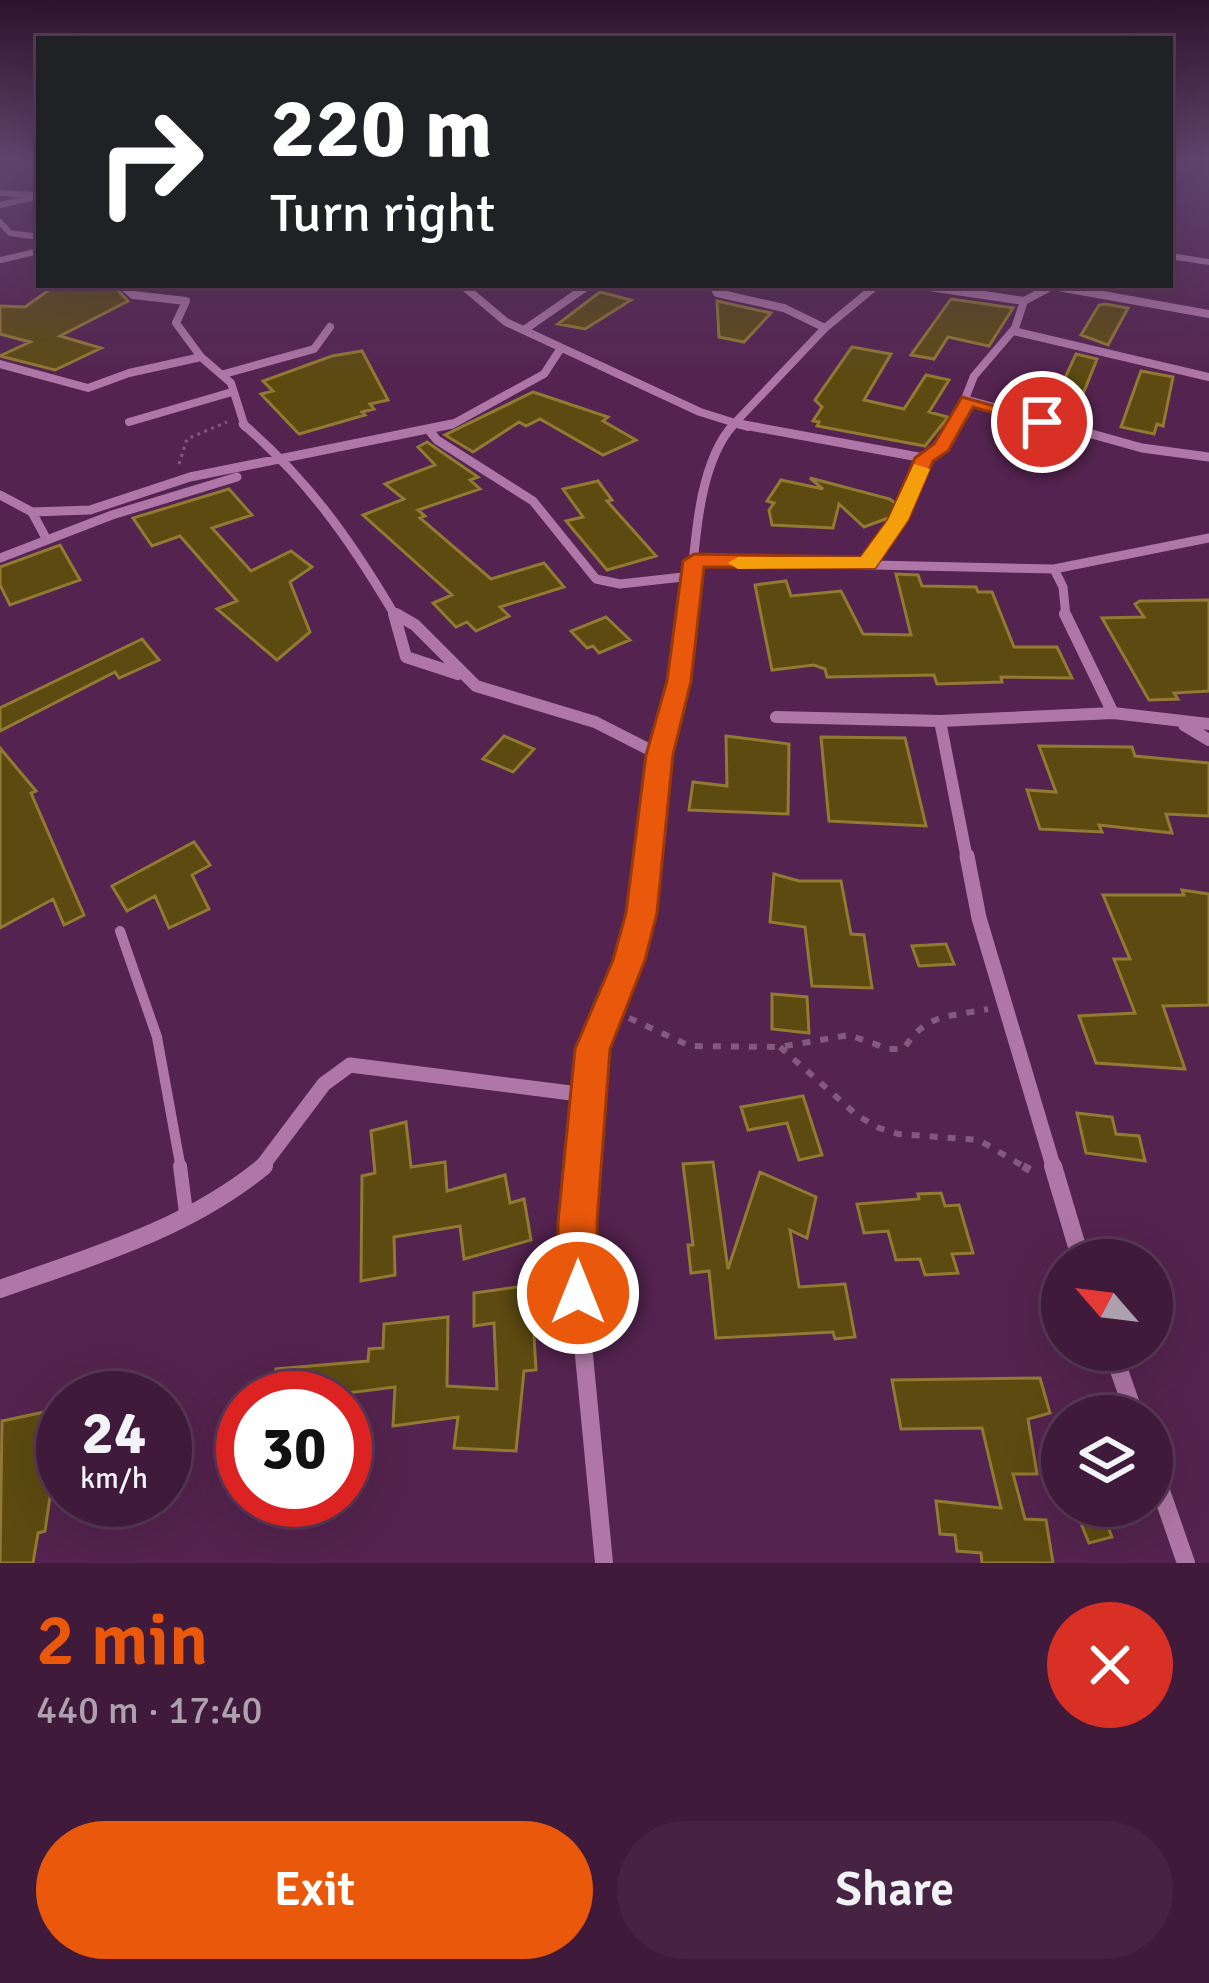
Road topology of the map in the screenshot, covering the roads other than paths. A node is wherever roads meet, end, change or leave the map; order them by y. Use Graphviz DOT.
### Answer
graph roads {
  1 [pos="36,251"];
  2 [pos="1173,256"];
  3 [pos="2,260"];
  4 [pos="1209,262"];
  5 [pos="126,288"];
  6 [pos="464,288"];
  7 [pos="585,288"];
  8 [pos="715,288"];
  9 [pos="873,288"];
  10 [pos="935,288"];
  11 [pos="1050,288"];
  12 [pos="1065,288"];
  13 [pos="1024,302"];
  14 [pos="1209,314"];
  15 [pos="330,327"];
  16 [pos="825,328"];
  17 [pos="524,330"];
  18 [pos="1012,331"];
  19 [pos="562,348"];
  20 [pos="201,357"];
  21 [pos="0,364"];
  22 [pos="224,374"];
  23 [pos="1209,377"];
  24 [pos="232,392"];
  25 [pos="968,400"];
  26 [pos="129,422"];
  27 [pos="735,424"];
  28 [pos="428,429"];
  29 [pos="924,458"];
  30 [pos="1209,458"];
  31 [pos="284,461"];
  32 [pos="0,495"];
  33 [pos="32,512"];
  34 [pos="1209,538"];
  35 [pos="47,540"];
  36 [pos="0,558"];
  37 [pos="868,563"];
  38 [pos="693,568"];
  39 [pos="1054,568"];
  40 [pos="393,612"];
  41 [pos="460,674"];
  42 [pos="1113,713"];
  43 [pos="776,717"];
  44 [pos="940,721"];
  45 [pos="1183,724"];
  46 [pos="1209,724"];
  47 [pos="1209,740"];
  48 [pos="660,755"];
  49 [pos="120,931"];
  50 [pos="587,1095"];
  51 [pos="186,1214"];
  52 [pos="1075,1239"];
  53 [pos="0,1289"];
  54 [pos="1173,1526"];
  55 [pos="604,1563"];
  56 [pos="1186,1563"];
  1 -- 3 [label="street"];
  2 -- 4 [label="street"];
  5 -- 20 [label="street"];
  6 -- 17 [label="street"];
  7 -- 17 [label="street"];
  8 -- 16 [label="street"];
  9 -- 16 [label="street"];
  10 -- 13 [label="street"];
  11 -- 13 [label="street"];
  12 -- 14 [label="street"];
  13 -- 18 [label="street"];
  15 -- 22 [label="street"];
  16 -- 27 [label="street"];
  17 -- 19 [label="street"];
  18 -- 23 [label="street"];
  18 -- 25 [label="street"];
  19 -- 27 [label="street"];
  19 -- 28 [label="street"];
  20 -- 21 [label="street"];
  20 -- 22 [label="street"];
  22 -- 24 [label="street"];
  24 -- 26 [label="street"];
  24 -- 31 [label="street"];
  25 -- 29 [label="street"];
  25 -- 30 [label="street"];
  27 -- 29 [label="street"];
  27 -- 38 [label="street"];
  28 -- 31 [label="street"];
  28 -- 38 [label="street"];
  29 -- 37 [label="lane"];
  31 -- 33 [label="street"];
  31 -- 35 [label="street"];
  31 -- 40 [label="street"];
  32 -- 33 [label="street"];
  33 -- 35 [label="street"];
  34 -- 39 [label="street"];
  35 -- 36 [label="street"];
  37 -- 38 [label="street"];
  37 -- 39 [label="street"];
  38 -- 48 [label="street"];
  39 -- 42 [label="street"];
  40 -- 41 [label="street"];
  40 -- 41 [label="street"];
  41 -- 48 [label="street"];
  42 -- 44 [label="street"];
  42 -- 45 [label="street"];
  43 -- 44 [label="street"];
  44 -- 52 [label="street"];
  45 -- 46 [label="street"];
  45 -- 47 [label="street"];
  48 -- 50 [label="street"];
  49 -- 51 [label="lane"];
  50 -- 51 [label="street"];
  50 -- 55 [label="street"];
  51 -- 53 [label="street"];
  54 -- 56 [label="street"];
}
